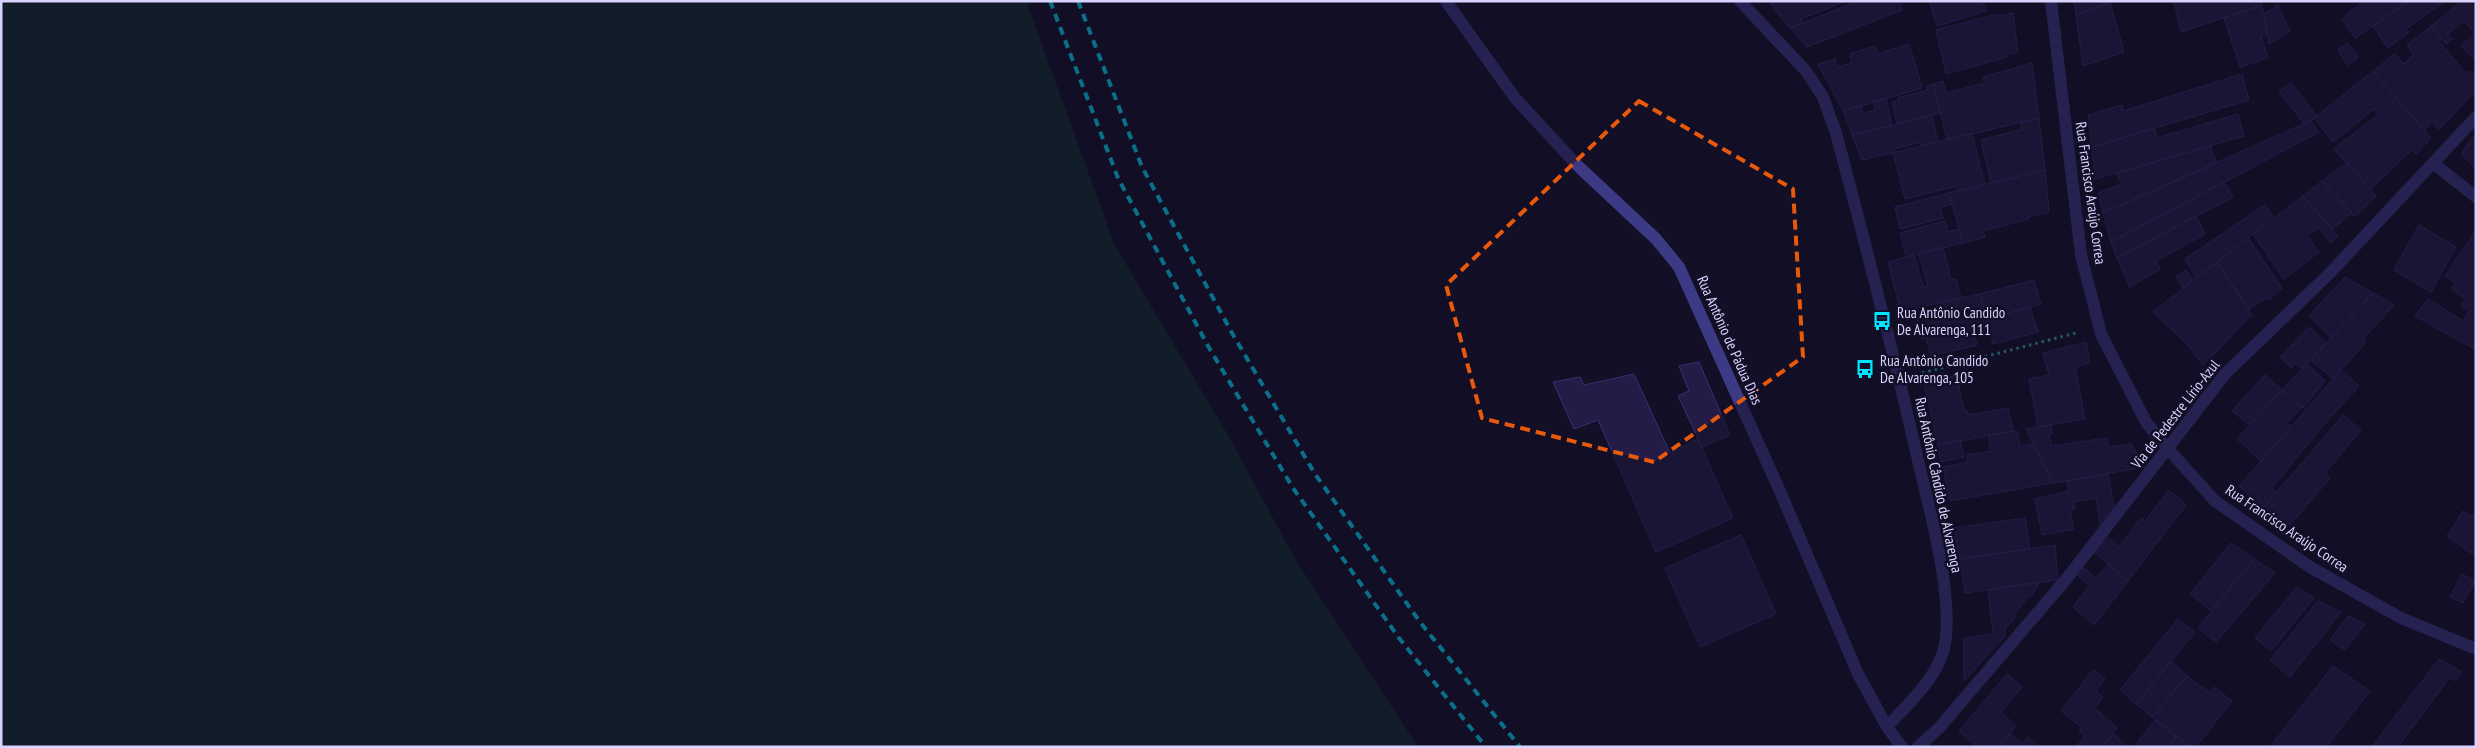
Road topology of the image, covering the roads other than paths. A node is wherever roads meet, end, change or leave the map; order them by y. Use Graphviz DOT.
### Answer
graph roads {
  1 [pos="1446,1"];
  2 [pos="1740,1"];
  3 [pos="2051,1"];
  4 [pos="2476,118"];
  5 [pos="2433,163"];
  6 [pos="2476,197"];
  7 [pos="2168,450"];
  8 [pos="2476,649"];
  9 [pos="1887,727"];
  10 [pos="1902,747"];
  11 [pos="1918,747"];
  1 -- 9 [label="street, Rua Antônio de Pádua Dias"];
  2 -- 9 [label="street, Rua Antônio Cândido de Alvarenga"];
  3 -- 7 [label="street, Rua Francisco Araújo Correa"];
  4 -- 5 [label="street, Via de Pedestre Lírio-Azul"];
  5 -- 6 [label="street"];
  5 -- 7 [label="street, Via de Pedestre Lírio-Azul"];
  7 -- 8 [label="street, Rua Francisco Araújo Correa"];
  7 -- 11 [label="street, Via de Pedestre Lírio-Azul"];
  9 -- 10 [label="street, Rua Antônio de Pádua Dias"];
}
